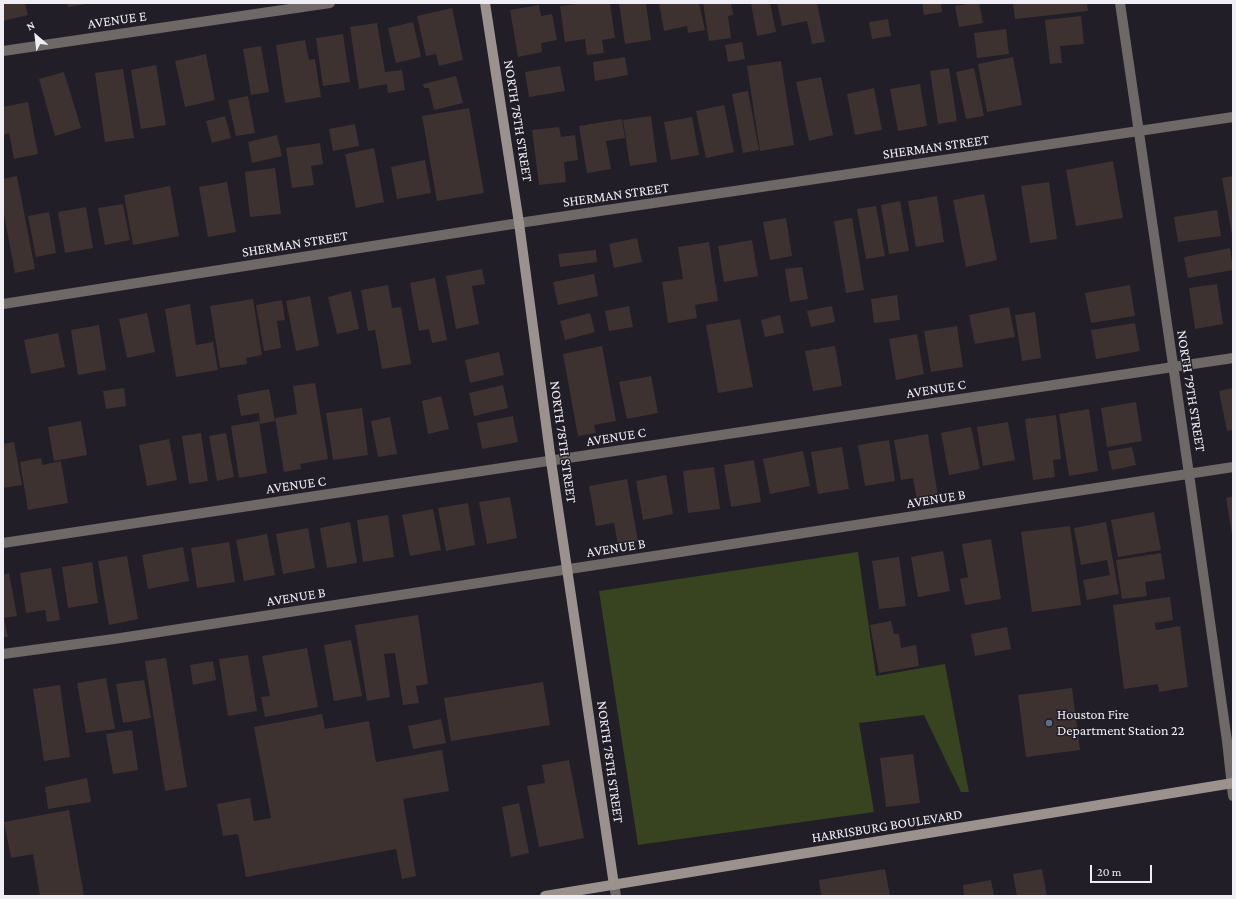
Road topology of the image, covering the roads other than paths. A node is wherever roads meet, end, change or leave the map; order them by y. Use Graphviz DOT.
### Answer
graph roads {
  1 [pos="330,3"];
  2 [pos="485,3"];
  3 [pos="1120,3"];
  4 [pos="3,51"];
  5 [pos="1233,117"];
  6 [pos="1139,131"];
  7 [pos="520,223"];
  8 [pos="3,304"];
  9 [pos="1233,358"];
  10 [pos="1172,367"];
  11 [pos="551,461"];
  12 [pos="1233,467"];
  13 [pos="1189,474"];
  14 [pos="3,543"];
  15 [pos="568,569"];
  16 [pos="3,654"];
  17 [pos="1232,783"];
  18 [pos="1233,796"];
  19 [pos="614,885"];
  20 [pos="545,896"];
  21 [pos="616,896"];
  1 -- 4 [label="street, AVENUE E"];
  2 -- 7 [label="street, NORTH 78TH STREET"];
  3 -- 6 [label="street, NORTH 79TH STREET"];
  5 -- 6 [label="street, SHERMAN STREET"];
  6 -- 7 [label="street, SHERMAN STREET"];
  6 -- 10 [label="street, NORTH 79TH STREET"];
  7 -- 8 [label="street, SHERMAN STREET"];
  7 -- 11 [label="street, NORTH 78TH STREET"];
  9 -- 10 [label="street, AVENUE C"];
  10 -- 11 [label="street, AVENUE C"];
  10 -- 13 [label="street, NORTH 79TH STREET"];
  11 -- 14 [label="street, AVENUE C"];
  11 -- 15 [label="street, NORTH 78TH STREET"];
  12 -- 13 [label="street, AVENUE B"];
  13 -- 15 [label="street, AVENUE B"];
  13 -- 17 [label="street, NORTH 79TH STREET"];
  15 -- 16 [label="street, AVENUE B"];
  15 -- 19 [label="street, NORTH 78TH STREET"];
  17 -- 18 [label="street, NORTH 79TH STREET"];
  17 -- 19 [label="street, HARRISBURG BOULEVARD"];
  19 -- 20 [label="street, HARRISBURG BOULEVARD"];
  19 -- 21 [label="street"];
}
